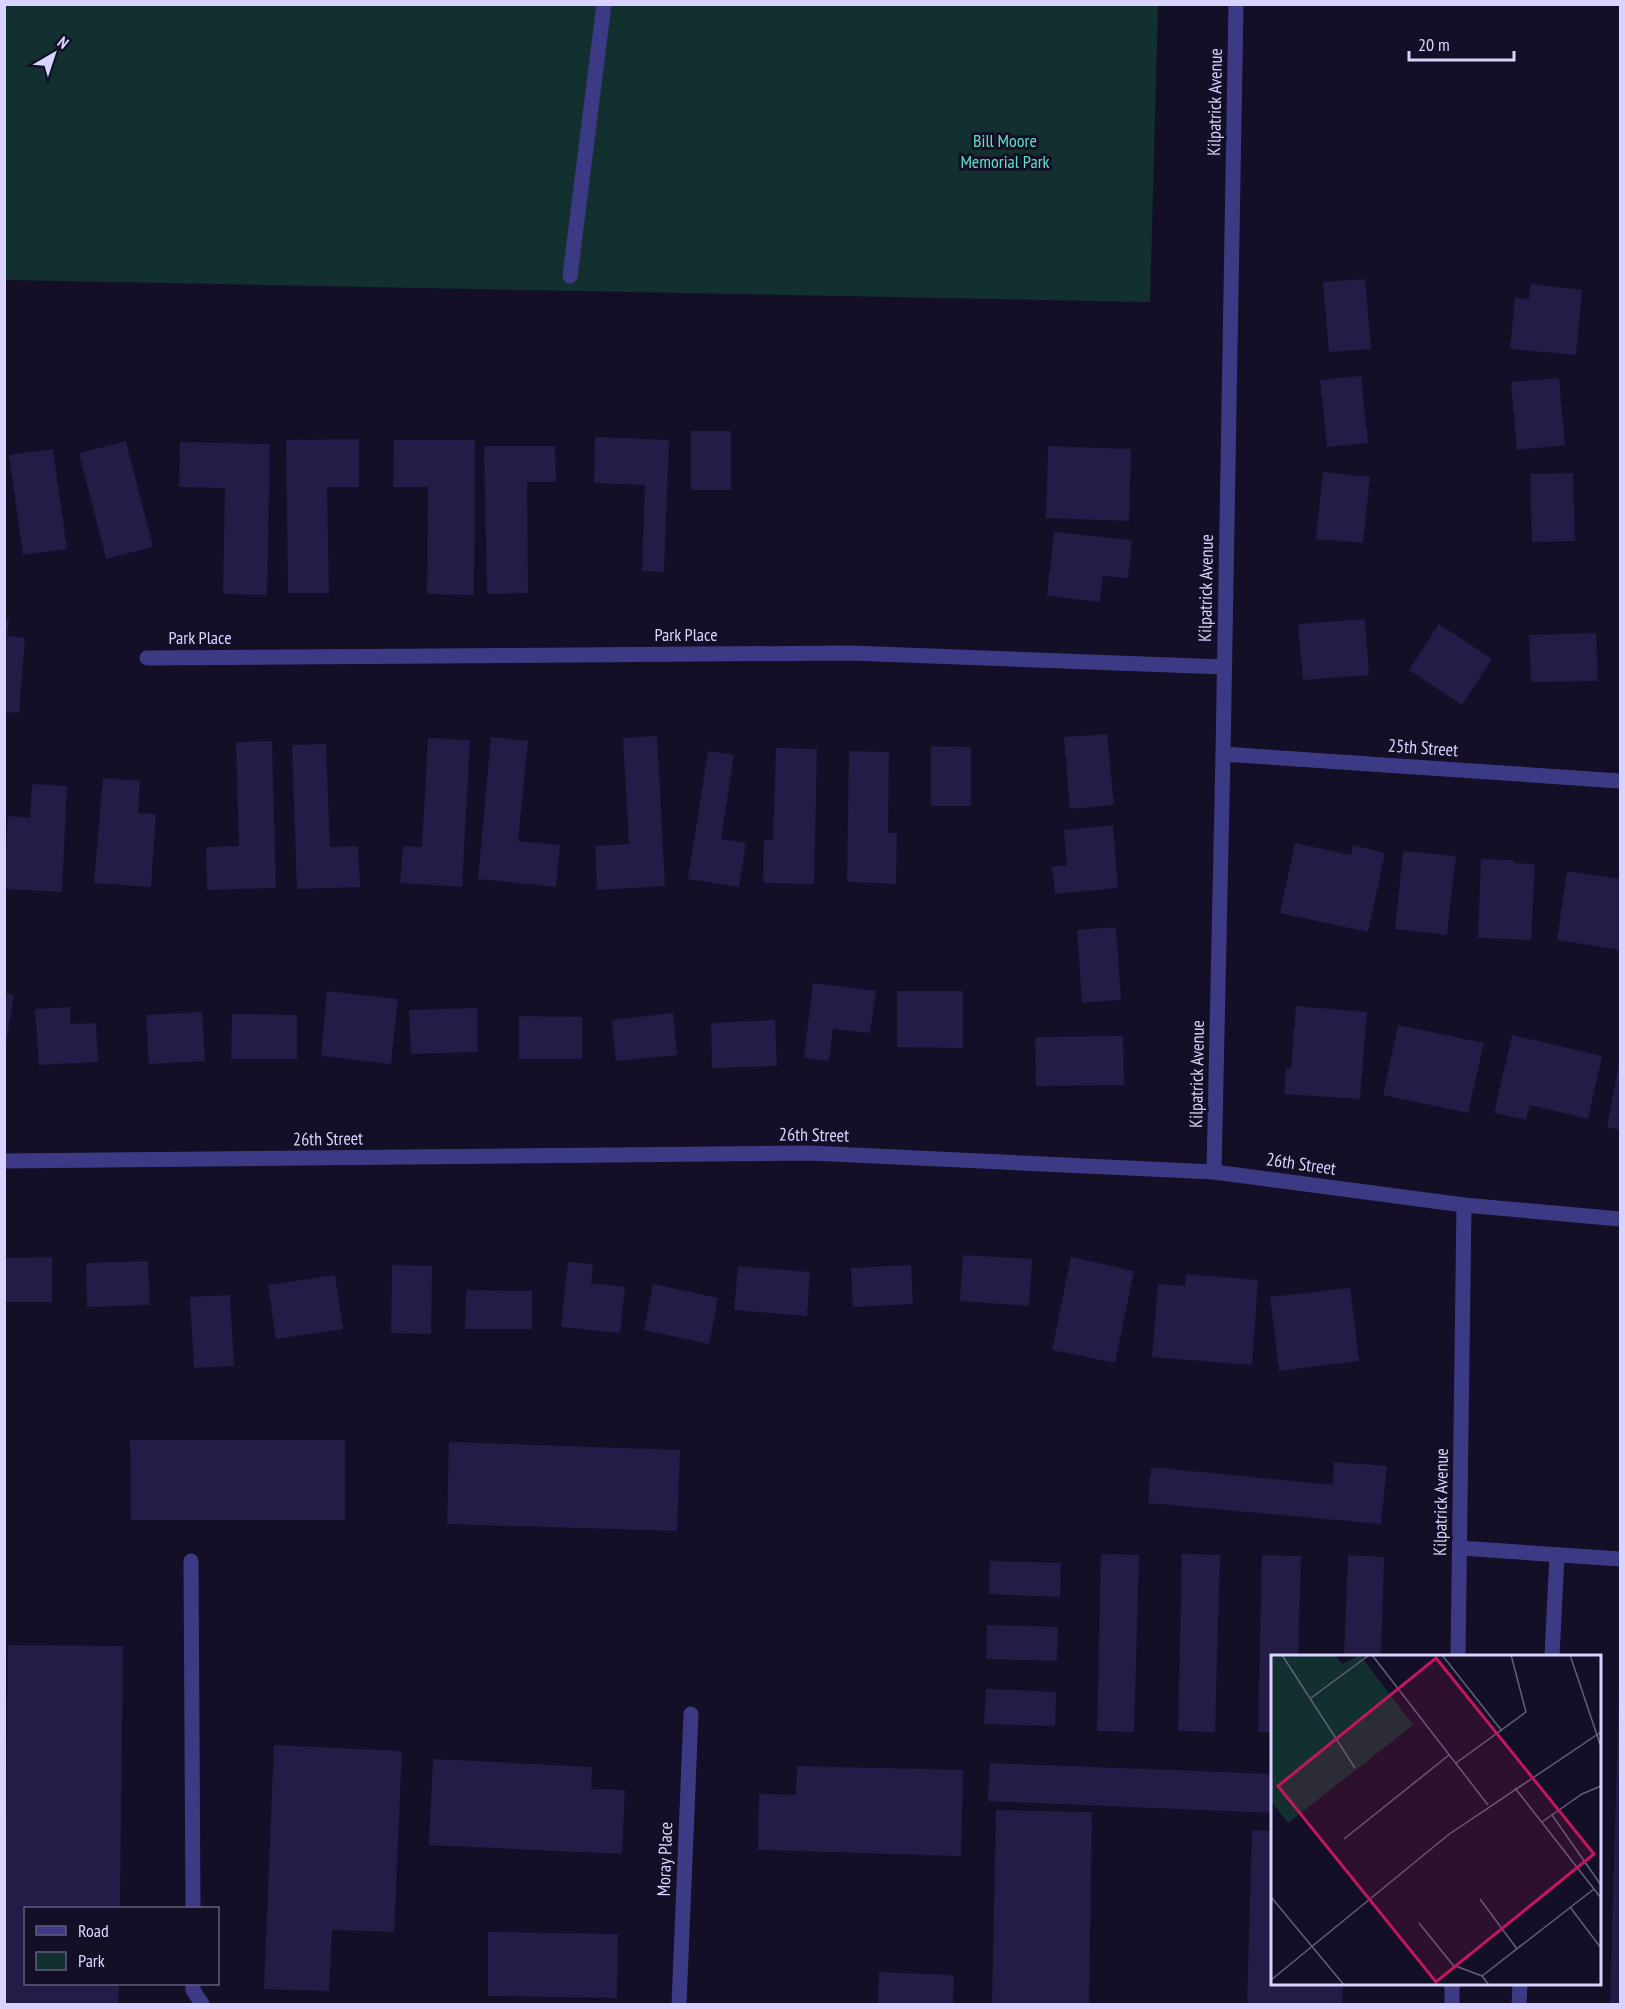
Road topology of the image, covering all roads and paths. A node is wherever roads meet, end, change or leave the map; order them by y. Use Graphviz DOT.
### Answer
graph roads {
  1 [pos="604,4"];
  2 [pos="1236,4"];
  3 [pos="570,276"];
  4 [pos="147,658"];
  5 [pos="1224,667"];
  6 [pos="1223,754"];
  7 [pos="1620,782"];
  8 [pos="4,1161"];
  9 [pos="1214,1172"];
  10 [pos="1464,1205"];
  11 [pos="1620,1219"];
  12 [pos="1460,1548"];
  13 [pos="1557,1555"];
  14 [pos="1620,1559"];
  15 [pos="191,1561"];
  16 [pos="1458,1655"];
  17 [pos="1552,1655"];
  18 [pos="691,1714"];
  19 [pos="192,1907"];
  20 [pos="193,1985"];
  21 [pos="1452,1985"];
  22 [pos="1520,1985"];
  23 [pos="202,2004"];
  24 [pos="679,2004"];
  25 [pos="1452,2004"];
  26 [pos="1520,2004"];
  1 -- 3 [label="street"];
  2 -- 5 [label="street, Kilpatrick Avenue"];
  4 -- 5 [label="street, Park Place"];
  5 -- 6 [label="street, Kilpatrick Avenue"];
  6 -- 7 [label="street, 25th Street"];
  6 -- 9 [label="street, Kilpatrick Avenue"];
  8 -- 9 [label="street, 26th Street"];
  9 -- 10 [label="street, 26th Street"];
  10 -- 11 [label="street, 26th Street"];
  10 -- 12 [label="street, Kilpatrick Avenue"];
  12 -- 13 [label="street"];
  12 -- 16 [label="street, Kilpatrick Avenue"];
  13 -- 14 [label="street"];
  13 -- 17 [label="street"];
  15 -- 19 [label="street"];
  18 -- 24 [label="street, Moray Place"];
  20 -- 23 [label="street"];
  21 -- 25 [label="street"];
  22 -- 26 [label="street"];
}
